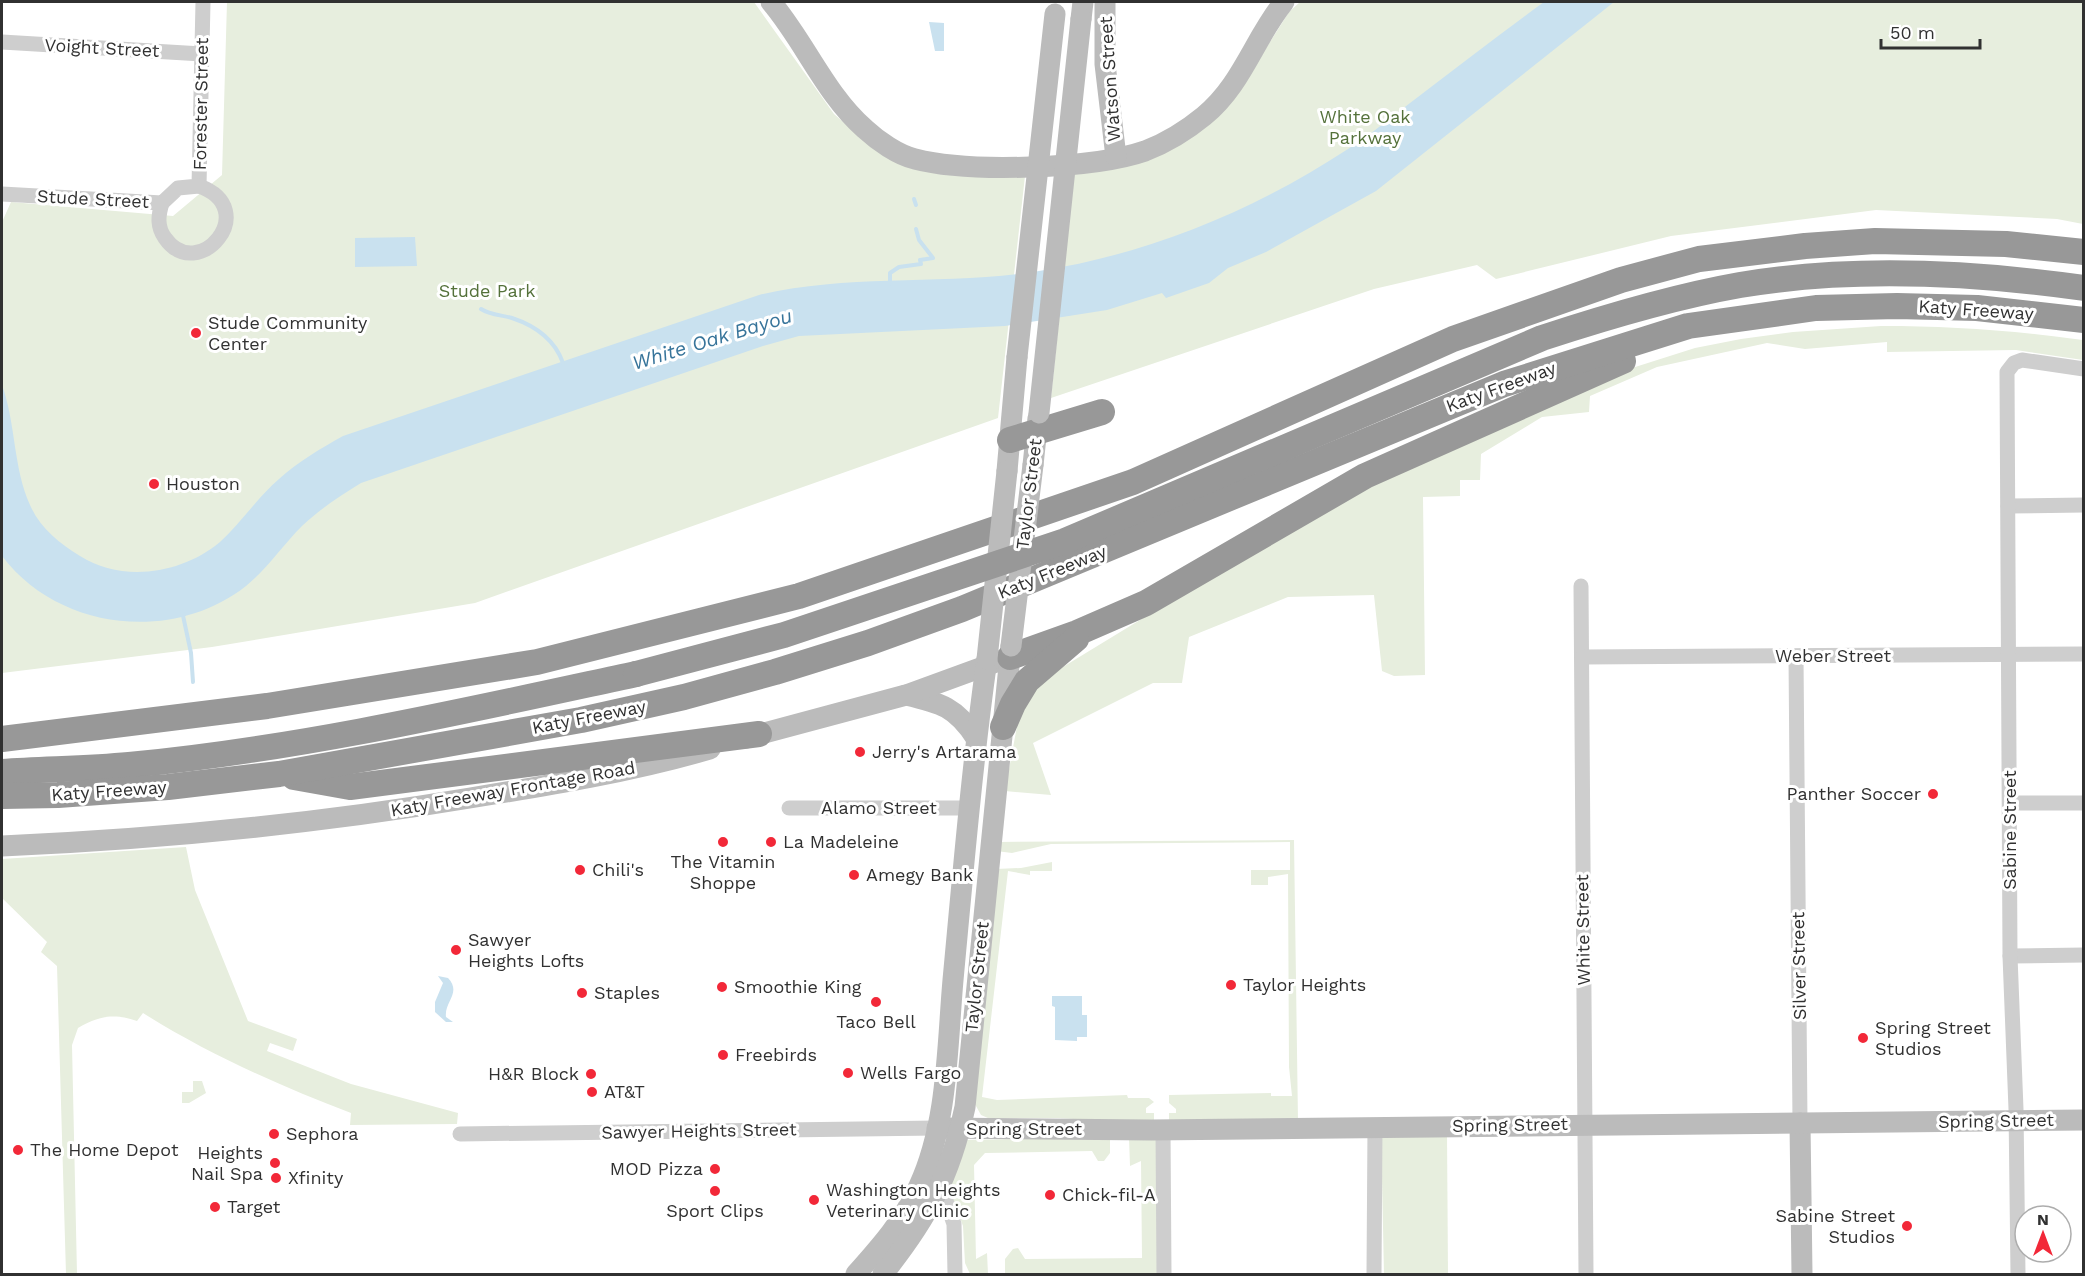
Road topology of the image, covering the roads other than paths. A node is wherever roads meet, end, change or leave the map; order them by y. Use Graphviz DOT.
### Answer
graph roads {
  1 [pos="203,2"];
  2 [pos="771,2"];
  3 [pos="1105,2"];
  4 [pos="1284,2"];
  5 [pos="1056,8"];
  6 [pos="1082,10"];
  7 [pos="2,42"];
  8 [pos="202,54"];
  9 [pos="1116,157"];
  10 [pos="199,186"];
  11 [pos="178,188"];
  12 [pos="2,194"];
  13 [pos="162,203"];
  14 [pos="2084,252"];
  15 [pos="2084,288"];
  16 [pos="2084,320"];
  17 [pos="1663,334"];
  18 [pos="2084,369"];
  19 [pos="1102,412"];
  20 [pos="1037,423"];
  21 [pos="1011,430"];
  22 [pos="2084,505"];
  23 [pos="2008,506"];
  24 [pos="1581,586"];
  25 [pos="1087,629"];
  26 [pos="2010,654"];
  27 [pos="2084,654"];
  28 [pos="999,657"];
  29 [pos="1582,657"];
  30 [pos="1796,657"];
  31 [pos="906,694"];
  32 [pos="1003,727"];
  33 [pos="759,734"];
  34 [pos="976,738"];
  35 [pos="2,739"];
  36 [pos="270,741"];
  37 [pos="2,758"];
  38 [pos="2,772"];
  39 [pos="276,774"];
  40 [pos="2,796"];
  41 [pos="2011,803"];
  42 [pos="2084,803"];
  43 [pos="789,808"];
  44 [pos="969,808"];
  45 [pos="2,846"];
  46 [pos="2084,955"];
  47 [pos="956,956"];
  48 [pos="979,956"];
  49 [pos="2010,956"];
  50 [pos="2084,1120"];
  51 [pos="2016,1121"];
  52 [pos="1800,1123"];
  53 [pos="1585,1125"];
  54 [pos="1375,1126"];
  55 [pos="937,1128"];
  56 [pos="960,1129"];
  57 [pos="1163,1130"];
  58 [pos="460,1134"];
  59 [pos="940,1186"];
  60 [pos="856,1275"];
  61 [pos="883,1275"];
  62 [pos="955,1275"];
  63 [pos="1164,1275"];
  64 [pos="1374,1275"];
  65 [pos="1586,1275"];
  66 [pos="1802,1275"];
  67 [pos="2018,1275"];
  1 -- 8 [label="street, Forester Street"];
  2 -- 9 [label="main road"];
  3 -- 9 [label="main road, Watson Street"];
  4 -- 9 [label="main road"];
  5 -- 21 [label="main road, Taylor Street, bridge"];
  6 -- 20 [label="main road, Taylor Street, bridge"];
  7 -- 8 [label="street, Voight Street"];
  8 -- 10 [label="street, Forester Street"];
  10 -- 11 [label="street, Forester Street"];
  10 -- 13 [label="street"];
  11 -- 13 [label="street, Stude Street"];
  12 -- 13 [label="street, Stude Street"];
  14 -- 35 [label="highway"];
  15 -- 36 [label="highway, bridge"];
  16 -- 17 [label="highway, Katy Freeway"];
  17 -- 25 [label="highway"];
  17 -- 39 [label="highway, Katy Freeway"];
  18 -- 23 [label="street, Sabine Street"];
  19 -- 20 [label="highway"];
  20 -- 21 [label="highway"];
  20 -- 28 [label="main road, Taylor Street, bridge"];
  21 -- 28 [label="main road, Taylor Street, bridge"];
  22 -- 23 [label="street"];
  23 -- 26 [label="street, Sabine Street"];
  24 -- 29 [label="street, White Street"];
  25 -- 28 [label="highway"];
  25 -- 32 [label="highway"];
  26 -- 27 [label="street, Weber Street"];
  26 -- 30 [label="street, Weber Street"];
  26 -- 41 [label="street, Sabine Street"];
  28 -- 31 [label="main road, Katy Freeway Frontage Road"];
  28 -- 32 [label="main road, Taylor Street"];
  28 -- 34 [label="main road, Taylor Street"];
  29 -- 30 [label="street, Weber Street"];
  29 -- 53 [label="street, White Street"];
  30 -- 52 [label="street, Silver Street"];
  31 -- 33 [label="main road, Katy Freeway Frontage Road"];
  31 -- 34 [label="main road"];
  32 -- 48 [label="main road, Taylor Street"];
  33 -- 39 [label="highway"];
  33 -- 45 [label="main road, Katy Freeway Frontage Road"];
  34 -- 44 [label="main road, Taylor Street"];
  36 -- 37 [label="highway"];
  36 -- 38 [label="highway"];
  39 -- 40 [label="highway, Katy Freeway"];
  41 -- 42 [label="street"];
  41 -- 49 [label="street, Sabine Street"];
  43 -- 44 [label="street, Alamo Street"];
  44 -- 47 [label="main road, Taylor Street"];
  46 -- 49 [label="street"];
  47 -- 48 [label="main road"];
  47 -- 55 [label="main road, Taylor Street"];
  48 -- 56 [label="main road, Taylor Street"];
  49 -- 51 [label="street, Sabine Street"];
  50 -- 51 [label="main road, Spring Street"];
  51 -- 52 [label="main road, Spring Street"];
  51 -- 67 [label="street, Sabine Street"];
  52 -- 53 [label="main road, Spring Street"];
  52 -- 66 [label="main road, Silver Street"];
  53 -- 54 [label="main road, Spring Street"];
  53 -- 65 [label="street, White Street"];
  54 -- 57 [label="main road, Spring Street"];
  54 -- 64 [label="street"];
  55 -- 56 [label="main road, Spring Street"];
  55 -- 58 [label="street, Sawyer Heights Street"];
  55 -- 60 [label="main road, Taylor Street"];
  56 -- 57 [label="main road, Spring Street"];
  56 -- 59 [label="main road, Taylor Street"];
  57 -- 63 [label="street"];
  59 -- 61 [label="main road, Taylor Street"];
  59 -- 62 [label="street"];
}
